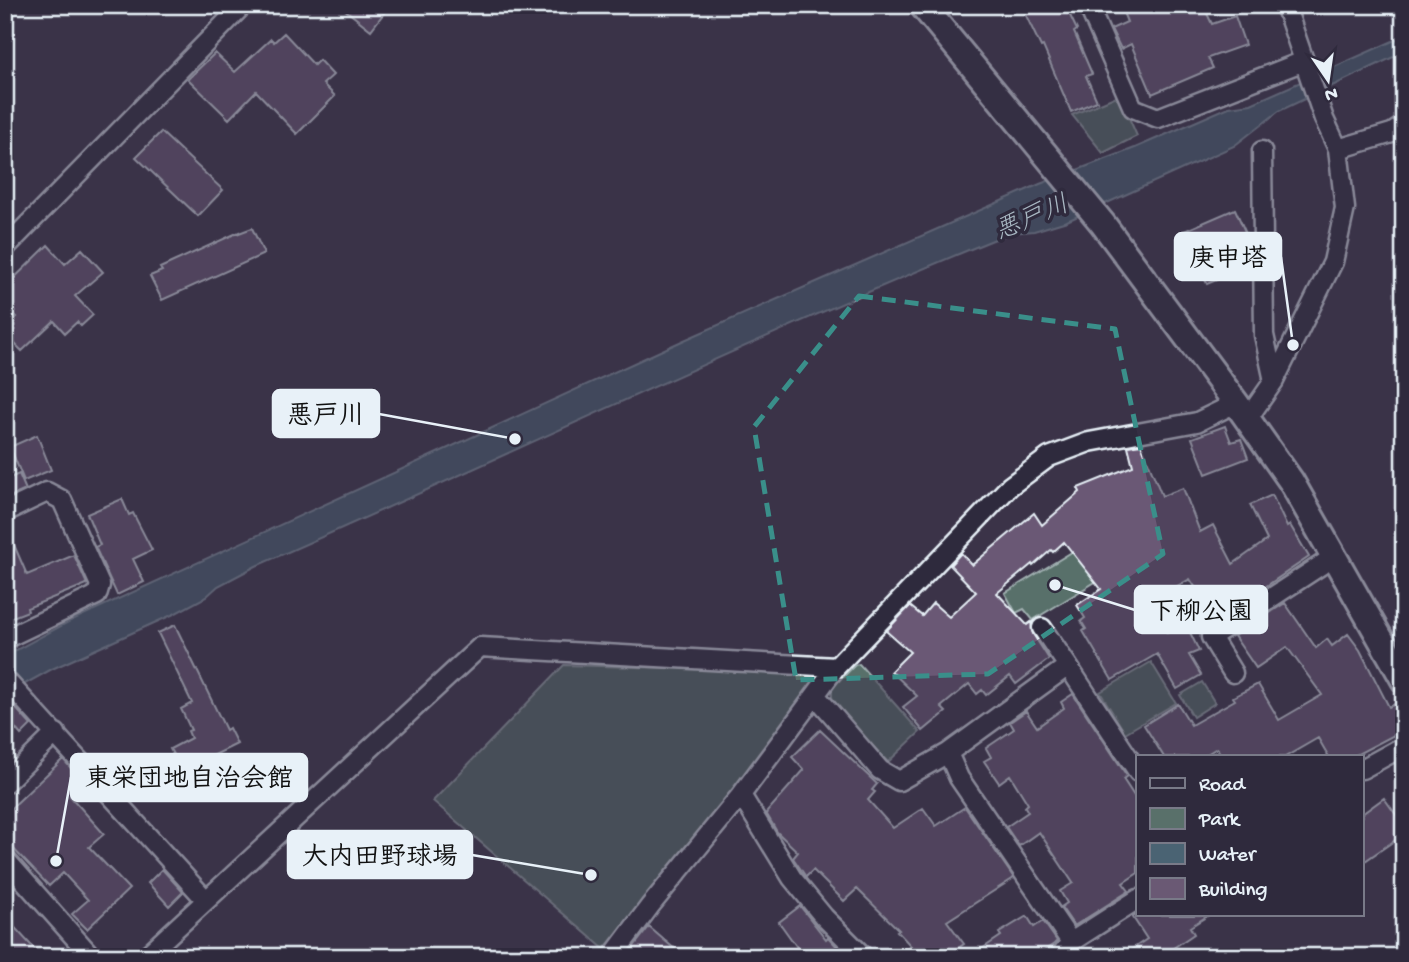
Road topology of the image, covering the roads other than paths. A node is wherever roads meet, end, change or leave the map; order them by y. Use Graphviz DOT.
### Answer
graph roads {
  1 [pos="243,5"];
  2 [pos="922,5"];
  3 [pos="1088,5"];
  4 [pos="1285,5"];
  5 [pos="1304,61"];
  6 [pos="1404,125"];
  7 [pos="1338,149"];
  8 [pos="1262,151"];
  9 [pos="5,248"];
  10 [pos="1275,381"];
  11 [pos="1241,412"];
  12 [pos="5,512"];
  13 [pos="1335,556"];
  14 [pos="1042,628"];
  15 [pos="5,639"];
  16 [pos="1068,666"];
  17 [pos="836,667"];
  18 [pos="1233,673"];
  19 [pos="1404,680"];
  20 [pos="11,685"];
  21 [pos="816,696"];
  22 [pos="56,733"];
  23 [pos="1404,746"];
  24 [pos="948,753"];
  25 [pos="1364,768"];
  26 [pos="1136,769"];
  27 [pos="5,783"];
  28 [pos="741,795"];
  29 [pos="5,859"];
  30 [pos="205,899"];
  31 [pos="1136,900"];
  32 [pos="1065,950"];
  33 [pos="92,957"];
  34 [pos="145,957"];
  35 [pos="612,957"];
  36 [pos="864,957"];
  1 -- 9 [label="street"];
  2 -- 11 [label="street"];
  3 -- 5 [label="street"];
  4 -- 5 [label="street"];
  5 -- 7 [label="street"];
  6 -- 7 [label="street"];
  7 -- 10 [label="street"];
  8 -- 10 [label="street"];
  10 -- 11 [label="street"];
  11 -- 13 [label="street"];
  11 -- 17 [label="street"];
  12 -- 15 [label="street"];
  13 -- 18 [label="street"];
  13 -- 19 [label="street"];
  14 -- 16 [label="street"];
  16 -- 24 [label="street"];
  16 -- 26 [label="street"];
  17 -- 21 [label="street"];
  17 -- 30 [label="street"];
  20 -- 22 [label="street"];
  21 -- 24 [label="street"];
  21 -- 28 [label="street"];
  22 -- 27 [label="street"];
  22 -- 30 [label="street"];
  23 -- 25 [label="street"];
  24 -- 32 [label="street"];
  28 -- 35 [label="street"];
  28 -- 36 [label="street"];
  29 -- 33 [label="street"];
  30 -- 34 [label="street"];
  31 -- 32 [label="street"];
}
